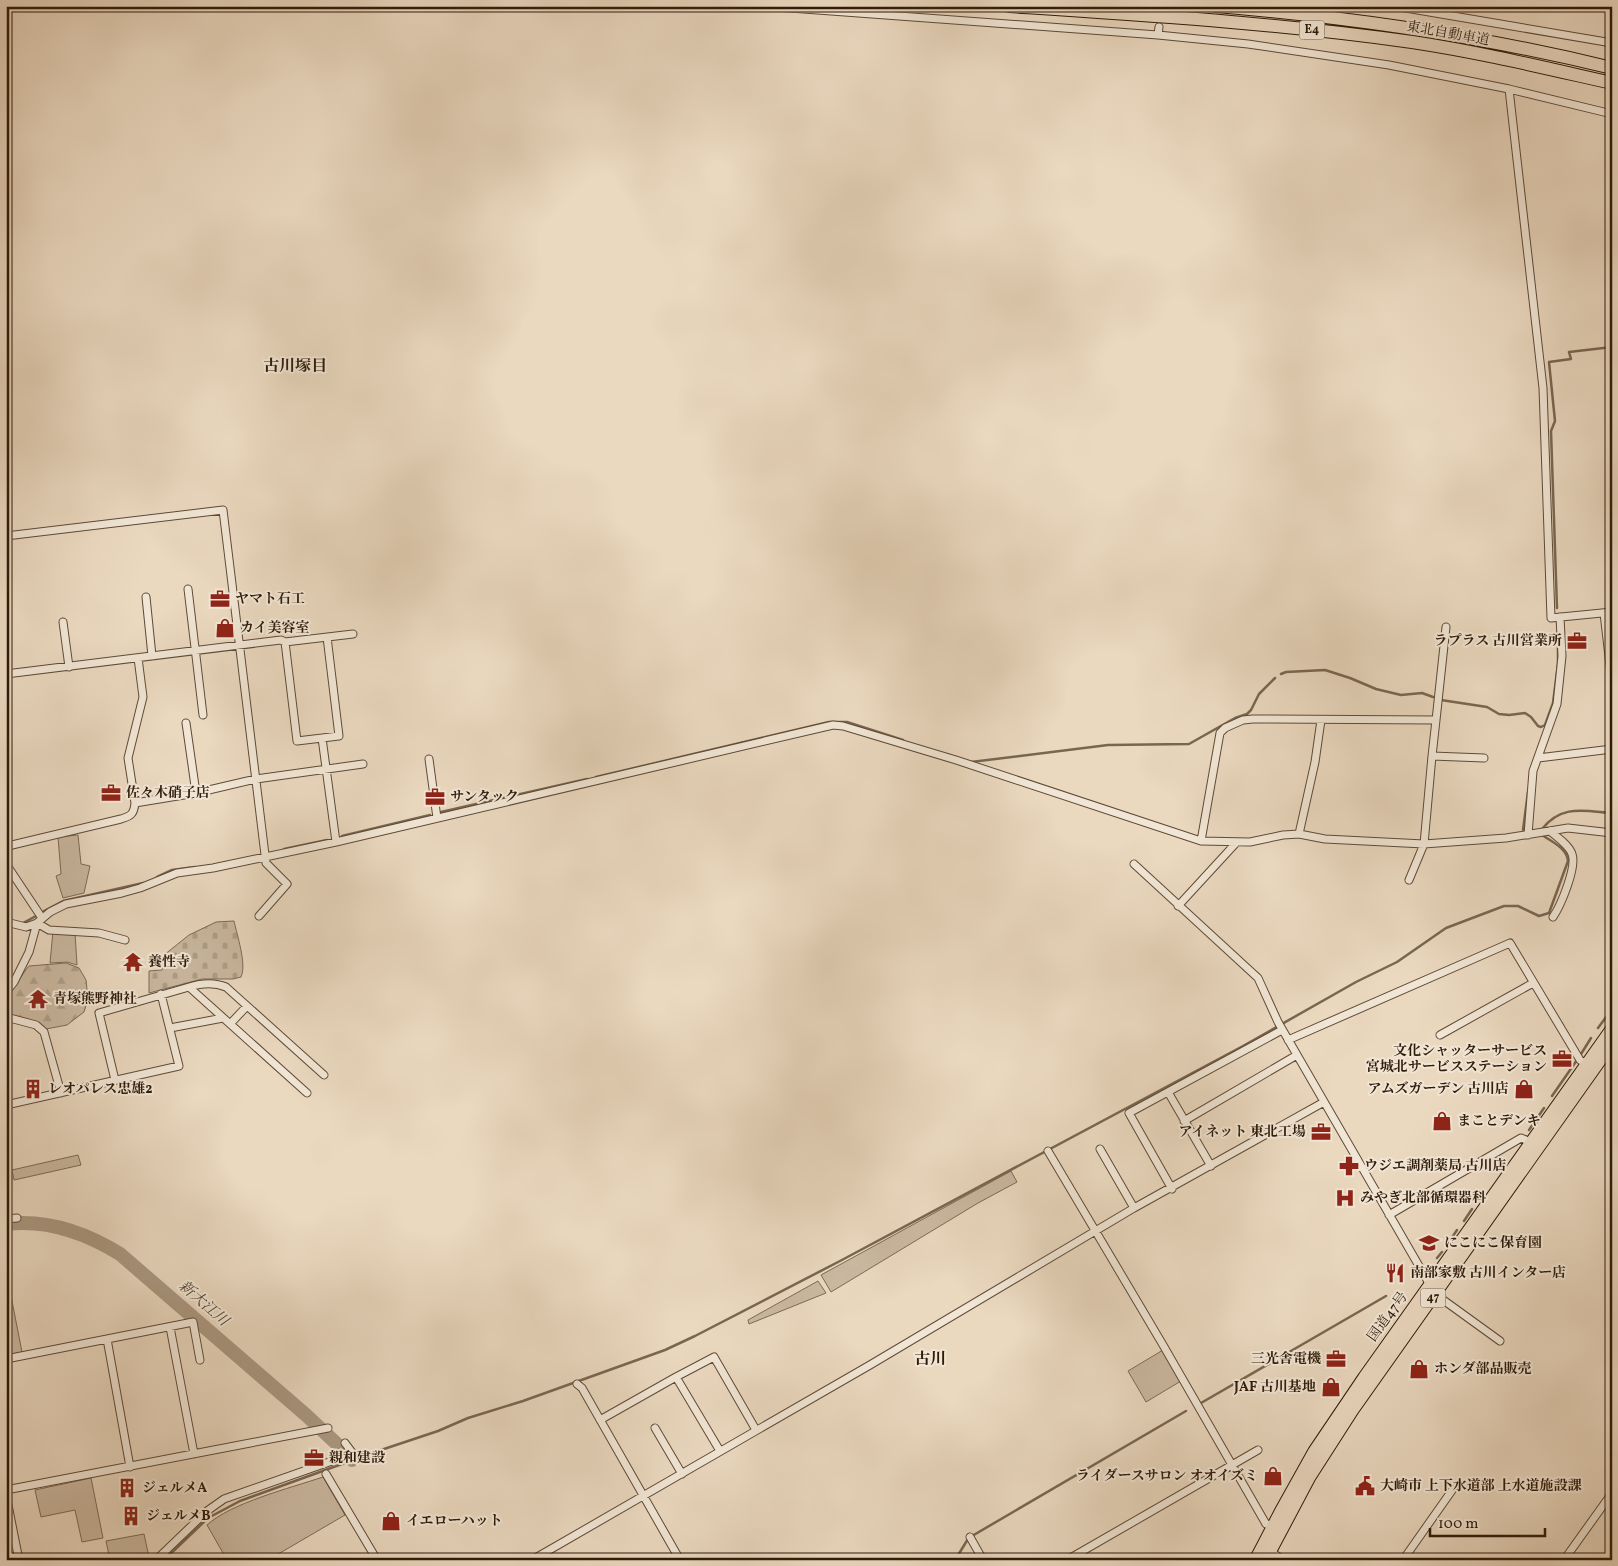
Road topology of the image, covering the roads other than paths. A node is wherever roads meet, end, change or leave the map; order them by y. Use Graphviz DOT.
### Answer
graph roads {
  1 [pos="763,6"];
  2 [pos="1009,6"];
  3 [pos="1216,6"];
  4 [pos="1394,6"];
  5 [pos="1159,27"];
  6 [pos="1158,35"];
  7 [pos="1612,43"];
  8 [pos="1519,62"];
  9 [pos="1608,67"];
  10 [pos="1612,83"];
  11 [pos="1509,89"];
  12 [pos="1612,91"];
  13 [pos="1612,114"];
  14 [pos="6,536"];
  15 [pos="188,589"];
  16 [pos="146,597"];
  17 [pos="1608,613"];
  18 [pos="1560,617"];
  19 [pos="63,622"];
  20 [pos="1446,627"];
  21 [pos="353,634"];
  22 [pos="327,637"];
  23 [pos="285,642"];
  24 [pos="240,646"];
  25 [pos="196,651"];
  26 [pos="152,656"];
  27 [pos="138,658"];
  28 [pos="68,667"];
  29 [pos="6,674"];
  30 [pos="1612,683"];
  31 [pos="203,715"];
  32 [pos="1321,720"];
  33 [pos="1436,720"];
  34 [pos="186,722"];
  35 [pos="322,738"];
  36 [pos="1612,749"];
  37 [pos="1432,756"];
  38 [pos="1484,758"];
  39 [pos="1538,758"];
  40 [pos="430,760"];
  41 [pos="363,764"];
  42 [pos="326,769"];
  43 [pos="256,779"];
  44 [pos="196,793"];
  45 [pos="135,803"];
  46 [pos="437,818"];
  47 [pos="1545,832"];
  48 [pos="1612,833"];
  49 [pos="1298,834"];
  50 [pos="1528,835"];
  51 [pos="1201,841"];
  52 [pos="336,842"];
  53 [pos="1236,843"];
  54 [pos="1424,844"];
  55 [pos="6,849"];
  56 [pos="265,856"];
  57 [pos="6,864"];
  58 [pos="1134,864"];
  59 [pos="1409,880"];
  60 [pos="1178,906"];
  61 [pos="259,916"];
  62 [pos="1553,917"];
  63 [pos="39,920"];
  64 [pos="6,922"];
  65 [pos="125,940"];
  66 [pos="1533,982"];
  67 [pos="189,987"];
  68 [pos="6,992"];
  69 [pos="161,994"];
  70 [pos="247,1006"];
  71 [pos="6,1017"];
  72 [pos="223,1018"];
  73 [pos="230,1024"];
  74 [pos="1280,1027"];
  75 [pos="170,1028"];
  76 [pos="1612,1028"];
  77 [pos="1440,1035"];
  78 [pos="1288,1040"];
  79 [pos="1612,1044"];
  80 [pos="1297,1055"];
  81 [pos="1586,1063"];
  82 [pos="324,1075"];
  83 [pos="115,1080"];
  84 [pos="1168,1092"];
  85 [pos="61,1093"];
  86 [pos="307,1093"];
  87 [pos="1324,1102"];
  88 [pos="6,1105"];
  89 [pos="1184,1121"];
  90 [pos="1531,1142"];
  91 [pos="1100,1148"];
  92 [pos="1048,1151"];
  93 [pos="1211,1166"];
  94 [pos="1172,1188"];
  95 [pos="1134,1208"];
  96 [pos="1389,1215"];
  97 [pos="17,1218"];
  98 [pos="6,1219"];
  99 [pos="1096,1232"];
  100 [pos="1432,1289"];
  101 [pos="170,1327"];
  102 [pos="107,1339"];
  103 [pos="1500,1341"];
  104 [pos="6,1359"];
  105 [pos="200,1360"];
  106 [pos="676,1377"];
  107 [pos="577,1384"];
  108 [pos="600,1420"];
  109 [pos="328,1428"];
  110 [pos="655,1428"];
  111 [pos="756,1430"];
  112 [pos="350,1449"];
  113 [pos="1258,1450"];
  114 [pos="720,1451"];
  115 [pos="194,1454"];
  116 [pos="1233,1465"];
  117 [pos="130,1467"];
  118 [pos="326,1474"];
  119 [pos="682,1474"];
  120 [pos="1453,1488"];
  121 [pos="6,1490"];
  122 [pos="1612,1493"];
  123 [pos="6,1495"];
  124 [pos="644,1497"];
  125 [pos="1273,1525"];
  126 [pos="970,1537"];
  127 [pos="1268,1556"];
  128 [pos="19,1560"];
  129 [pos="156,1560"];
  130 [pos="377,1560"];
  131 [pos="532,1560"];
  132 [pos="680,1560"];
  133 [pos="983,1560"];
  134 [pos="1068,1560"];
  135 [pos="1255,1560"];
  136 [pos="1283,1560"];
  137 [pos="1403,1560"];
  138 [pos="1564,1560"];
  1 -- 6 [label="street"];
  2 -- 8 [label="highway, 東北自動車道 / E4"];
  3 -- 9 [label="highway, 東北自動車道 / E4"];
  4 -- 7 [label="street"];
  5 -- 6 [label="street"];
  6 -- 11 [label="street"];
  8 -- 10 [label="highway, 東北自動車道 / E4"];
  8 -- 12 [label="highway"];
  11 -- 13 [label="street"];
  11 -- 18 [label="street"];
  14 -- 24 [label="street"];
  15 -- 25 [label="street"];
  16 -- 26 [label="street"];
  17 -- 18 [label="street"];
  17 -- 30 [label="street"];
  18 -- 39 [label="street"];
  19 -- 28 [label="street"];
  20 -- 33 [label="street"];
  21 -- 22 [label="street"];
  22 -- 23 [label="street"];
  22 -- 35 [label="street"];
  23 -- 24 [label="street"];
  23 -- 35 [label="street"];
  24 -- 25 [label="street"];
  24 -- 43 [label="street"];
  25 -- 26 [label="street"];
  25 -- 31 [label="street"];
  26 -- 27 [label="street"];
  27 -- 28 [label="street"];
  27 -- 45 [label="street"];
  28 -- 29 [label="street"];
  32 -- 33 [label="street"];
  32 -- 49 [label="street"];
  32 -- 51 [label="street"];
  33 -- 37 [label="street"];
  34 -- 44 [label="street"];
  35 -- 42 [label="street"];
  36 -- 39 [label="street"];
  37 -- 38 [label="street"];
  37 -- 54 [label="street"];
  39 -- 50 [label="street"];
  40 -- 46 [label="street"];
  41 -- 42 [label="street"];
  42 -- 43 [label="street"];
  42 -- 52 [label="street"];
  43 -- 44 [label="street"];
  43 -- 56 [label="street"];
  44 -- 45 [label="street"];
  45 -- 55 [label="street"];
  46 -- 51 [label="street"];
  46 -- 52 [label="street"];
  47 -- 48 [label="street"];
  47 -- 50 [label="street"];
  47 -- 62 [label="street"];
  49 -- 53 [label="street"];
  49 -- 54 [label="street"];
  50 -- 54 [label="street"];
  51 -- 53 [label="street"];
  52 -- 56 [label="street"];
  53 -- 60 [label="street"];
  54 -- 59 [label="street"];
  56 -- 61 [label="street"];
  56 -- 63 [label="street"];
  57 -- 63 [label="street"];
  58 -- 60 [label="street"];
  60 -- 74 [label="street"];
  63 -- 64 [label="street"];
  63 -- 65 [label="street"];
  63 -- 68 [label="street"];
  66 -- 77 [label="street"];
  66 -- 78 [label="street"];
  66 -- 81 [label="street"];
  67 -- 69 [label="street"];
  67 -- 70 [label="street"];
  67 -- 72 [label="street"];
  69 -- 75 [label="street"];
  69 -- 83 [label="street"];
  70 -- 73 [label="street"];
  70 -- 82 [label="street"];
  71 -- 85 [label="street"];
  72 -- 73 [label="street"];
  72 -- 75 [label="street"];
  73 -- 86 [label="street"];
  74 -- 78 [label="street"];
  74 -- 84 [label="street"];
  75 -- 83 [label="street"];
  76 -- 81 [label="highway, 国道47号 / 47"];
  78 -- 80 [label="street"];
  79 -- 100 [label="highway, 国道47号 / 47"];
  80 -- 87 [label="street"];
  80 -- 89 [label="street"];
  81 -- 90 [label="highway, 国道47号 / 47"];
  83 -- 85 [label="street"];
  84 -- 89 [label="street"];
  84 -- 94 [label="street"];
  85 -- 88 [label="street"];
  87 -- 93 [label="street"];
  87 -- 96 [label="street"];
  89 -- 93 [label="street"];
  90 -- 96 [label="street"];
  90 -- 100 [label="highway, 国道47号 / 47"];
  91 -- 95 [label="street"];
  92 -- 99 [label="street"];
  93 -- 94 [label="street"];
  94 -- 95 [label="street"];
  95 -- 99 [label="street"];
  96 -- 100 [label="street"];
  97 -- 98 [label="street"];
  99 -- 111 [label="street"];
  99 -- 116 [label="street"];
  100 -- 103 [label="street"];
  100 -- 125 [label="highway, 国道47号 / 47"];
  100 -- 127 [label="highway, 国道47号 / 47"];
  101 -- 102 [label="street"];
  101 -- 105 [label="street"];
  101 -- 115 [label="street"];
  102 -- 104 [label="street"];
  102 -- 117 [label="street"];
  106 -- 108 [label="street"];
  106 -- 111 [label="street"];
  106 -- 114 [label="street"];
  107 -- 108 [label="street"];
  108 -- 124 [label="street"];
  109 -- 115 [label="street"];
  110 -- 119 [label="street"];
  111 -- 114 [label="street"];
  112 -- 129 [label="street"];
  113 -- 116 [label="street"];
  114 -- 119 [label="street"];
  115 -- 117 [label="street"];
  116 -- 125 [label="street"];
  116 -- 134 [label="street"];
  117 -- 121 [label="street"];
  118 -- 130 [label="street"];
  119 -- 124 [label="street"];
  120 -- 137 [label="street"];
  122 -- 138 [label="street"];
  123 -- 128 [label="street"];
  124 -- 131 [label="street"];
  124 -- 132 [label="street"];
  125 -- 135 [label="highway, 国道47号 / 47"];
  126 -- 133 [label="street"];
  127 -- 136 [label="street"];
}
